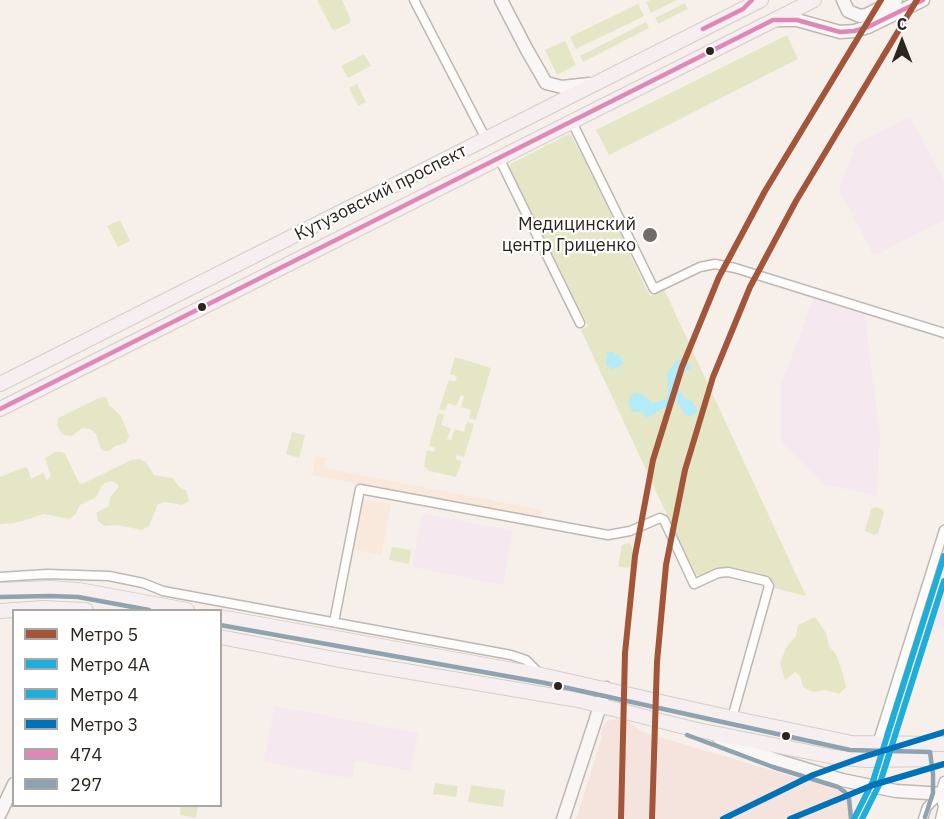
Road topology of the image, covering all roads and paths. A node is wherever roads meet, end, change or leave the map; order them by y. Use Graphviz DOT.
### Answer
graph roads {
  1 [pos="414,0"];
  2 [pos="501,0"];
  3 [pos="761,0"];
  4 [pos="814,0"];
  5 [pos="843,0"];
  6 [pos="896,0"];
  7 [pos="923,0"];
  8 [pos="748,4"];
  9 [pos="773,20"];
  10 [pos="596,83"];
  11 [pos="572,122"];
  12 [pos="486,139"];
  13 [pos="499,158"];
  14 [pos="580,323"];
  15 [pos="944,333"];
  16 [pos="0,384"];
  17 [pos="0,409"];
  18 [pos="944,530"];
  19 [pos="0,578"];
  20 [pos="0,590"];
  21 [pos="94,592"];
  22 [pos="29,609"];
  23 [pos="65,609"];
  24 [pos="87,609"];
  25 [pos="182,609"];
  26 [pos="222,617"];
  27 [pos="334,622"];
  28 [pos="222,637"];
  29 [pos="544,675"];
  30 [pos="606,688"];
  31 [pos="540,693"];
  32 [pos="601,705"];
  33 [pos="732,718"];
  34 [pos="693,729"];
  35 [pos="877,744"];
  36 [pos="942,744"];
  37 [pos="944,759"];
  38 [pos="944,781"];
  39 [pos="12,788"];
  40 [pos="943,793"];
  41 [pos="0,814"];
  42 [pos="563,819"];
  43 [pos="924,819"];
  44 [pos="940,819"];
  1 -- 12 [label="street"];
  2 -- 10 [label="main road"];
  3 -- 8 [label="main road, Кутузовский проспект"];
  4 -- 9 [label="main road, Кутузовский проспект"];
  5 -- 6 [label="main road"];
  7 -- 9 [label="main road"];
  8 -- 10 [label="main road, Кутузовский проспект"];
  9 -- 11 [label="main road, Кутузовский проспект"];
  10 -- 12 [label="main road, Кутузовский проспект"];
  11 -- 13 [label="main road, Кутузовский проспект"];
  11 -- 15 [label="street"];
  12 -- 16 [label="main road, Кутузовский проспект"];
  13 -- 14 [label="street"];
  13 -- 17 [label="main road, Кутузовский проспект"];
  18 -- 35 [label="street"];
  19 -- 27 [label="street"];
  20 -- 21 [label="main road"];
  21 -- 24 [label="main road"];
  21 -- 25 [label="main road"];
  22 -- 23 [label="main road"];
  26 -- 29 [label="main road"];
  27 -- 29 [label="street"];
  27 -- 33 [label="street"];
  28 -- 31 [label="main road"];
  29 -- 30 [label="main road"];
  29 -- 31 [label="street"];
  30 -- 32 [label="main road"];
  30 -- 33 [label="main road"];
  31 -- 32 [label="main road"];
  32 -- 34 [label="main road"];
  32 -- 42 [label="main road"];
  33 -- 35 [label="main road"];
  34 -- 37 [label="main road"];
  34 -- 40 [label="main road"];
  35 -- 36 [label="main road"];
  38 -- 40 [label="street"];
  39 -- 41 [label="main road"];
  40 -- 43 [label="street"];
  40 -- 44 [label="street"];
}
